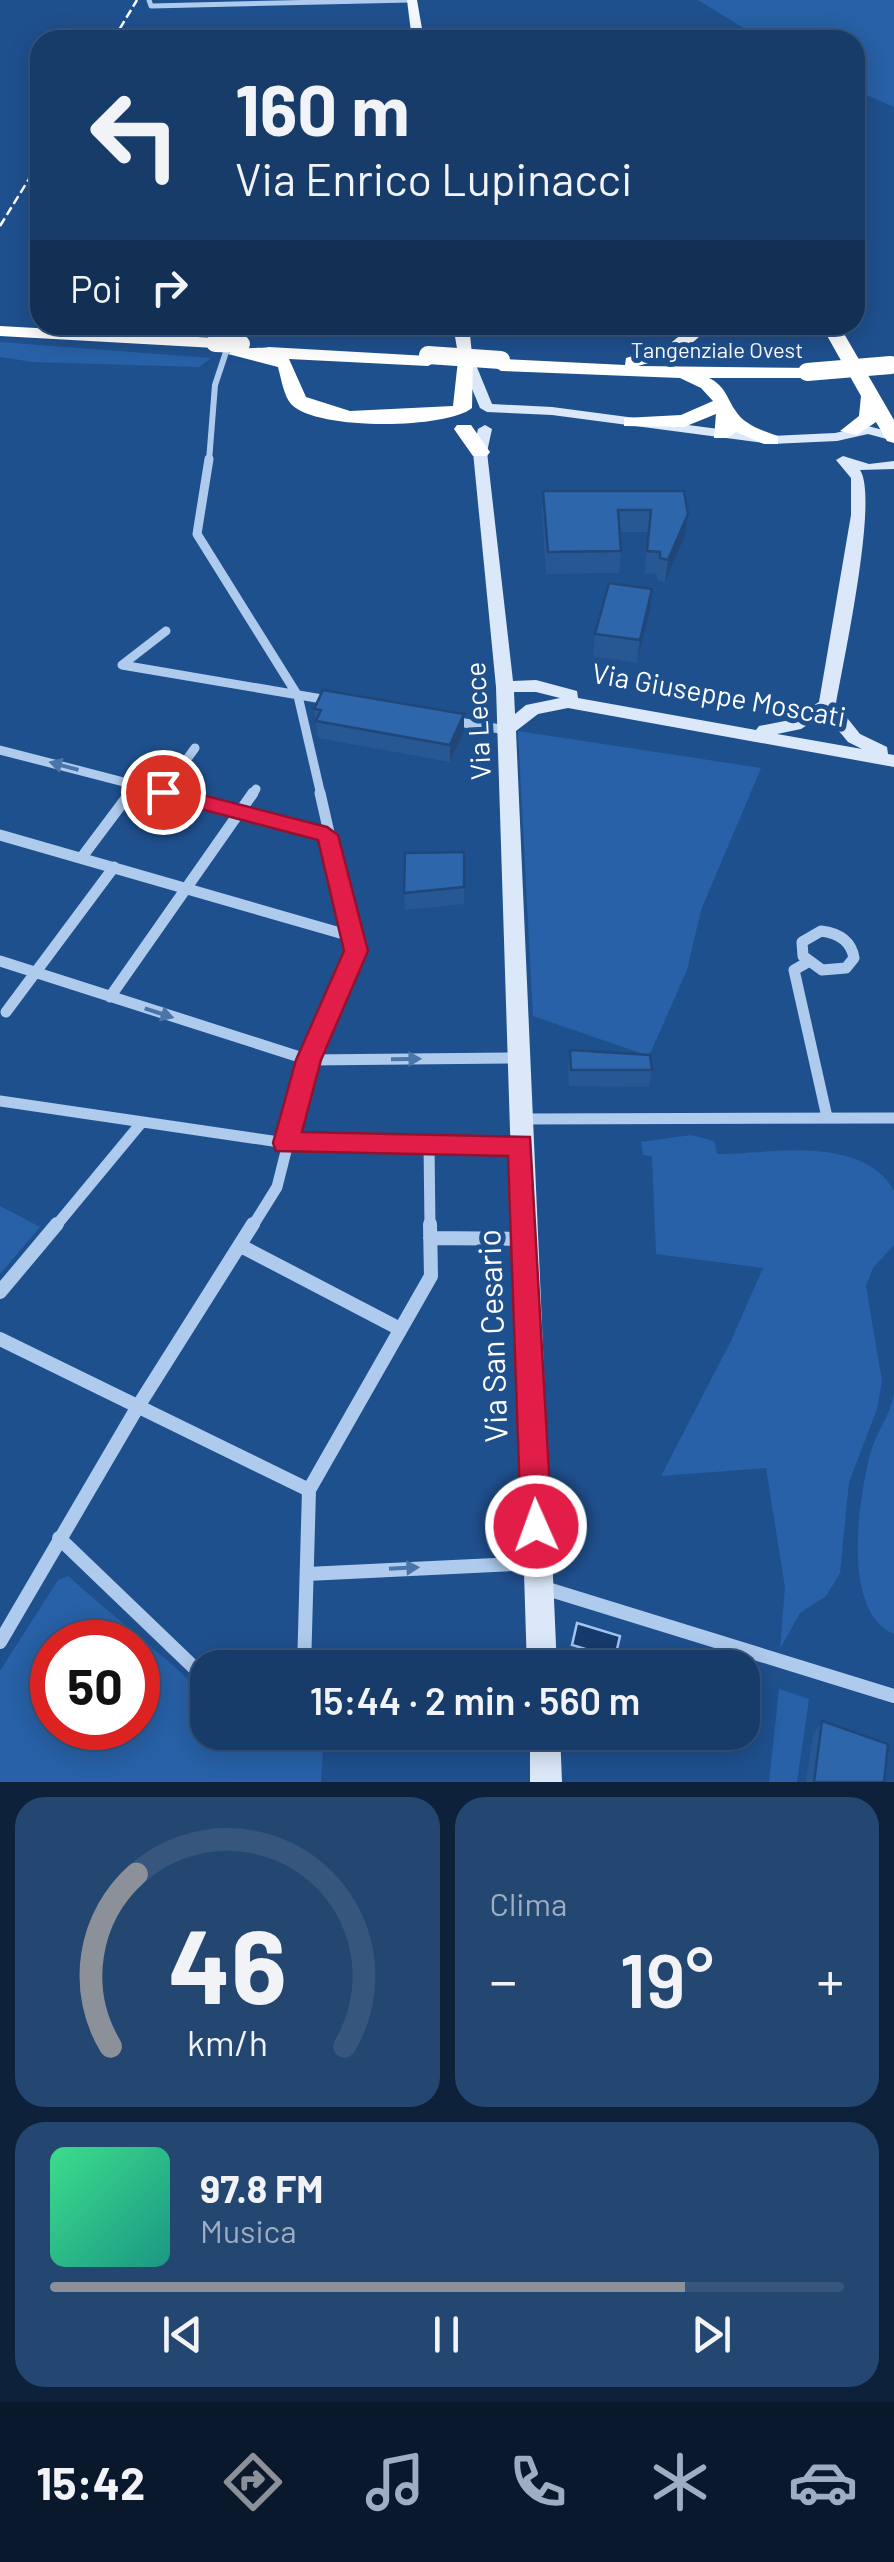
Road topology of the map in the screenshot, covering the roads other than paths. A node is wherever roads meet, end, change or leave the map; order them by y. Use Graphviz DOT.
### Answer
graph roads {
  1 [pos="149,0"];
  2 [pos="411,0"];
  3 [pos="416,30"];
  4 [pos="6,334"];
  5 [pos="232,335"];
  6 [pos="463,335"];
  7 [pos="692,335"];
  8 [pos="700,335"];
  9 [pos="836,335"];
  10 [pos="214,348"];
  11 [pos="239,350"];
  12 [pos="426,359"];
  13 [pos="468,360"];
  14 [pos="526,361"];
  15 [pos="501,362"];
  16 [pos="891,362"];
  17 [pos="546,368"];
  18 [pos="803,368"];
  19 [pos="293,386"];
  20 [pos="870,396"];
  21 [pos="724,404"];
  22 [pos="474,418"];
  23 [pos="632,422"];
  24 [pos="720,434"];
  25 [pos="843,434"];
  26 [pos="894,437"];
  27 [pos="779,441"];
  28 [pos="845,461"];
  29 [pos="891,466"];
  30 [pos="859,515"];
  31 [pos="166,631"];
  32 [pos="502,655"];
  33 [pos="536,686"];
  34 [pos="505,692"];
  35 [pos="298,696"];
  36 [pos="336,702"];
  37 [pos="552,703"];
  38 [pos="825,712"];
  39 [pos="450,721"];
  40 [pos="506,730"];
  41 [pos="766,730"];
  42 [pos="820,742"];
  43 [pos="195,748"];
  44 [pos="0,750"];
  45 [pos="890,755"];
  46 [pos="136,785"];
  47 [pos="256,789"];
  48 [pos="163,792"];
  49 [pos="239,812"];
  50 [pos="0,835"];
  51 [pos="327,835"];
  52 [pos="82,858"];
  53 [pos="114,867"];
  54 [pos="188,888"];
  55 [pos="354,936"];
  56 [pos="0,961"];
  57 [pos="808,962"];
  58 [pos="36,973"];
  59 [pos="110,997"];
  60 [pos="514,1000"];
  61 [pos="6,1012"];
  62 [pos="516,1058"];
  63 [pos="309,1060"];
  64 [pos="0,1100"];
  65 [pos="827,1117"];
  66 [pos="894,1118"];
  67 [pos="142,1122"];
  68 [pos="520,1132"];
  69 [pos="286,1143"];
  70 [pos="429,1144"];
  71 [pos="430,1238"];
  72 [pos="525,1239"];
  73 [pos="241,1246"];
  74 [pos="0,1292"];
  75 [pos="400,1329"];
  76 [pos="0,1339"];
  77 [pos="137,1408"];
  78 [pos="308,1490"];
  79 [pos="59,1538"];
  80 [pos="307,1574"];
  81 [pos="539,1575"];
  82 [pos="0,1642"];
  83 [pos="305,1650"];
  84 [pos="541,1650"];
  85 [pos="190,1663"];
  86 [pos="894,1696"];
  87 [pos="545,1750"];
  88 [pos="546,1782"];
  1 -- 2 [label="street"];
  2 -- 3 [label="main road"];
  4 -- 10 [label="highway"];
  4 -- 10 [label="highway"];
  5 -- 35 [label="street"];
  6 -- 13 [label="main road"];
  7 -- 14 [label="highway"];
  8 -- 18 [label="highway"];
  9 -- 20 [label="highway"];
  10 -- 11 [label="highway"];
  11 -- 12 [label="highway, Tangenziale Ovest"];
  11 -- 19 [label="highway"];
  12 -- 15 [label="highway, Tangenziale Ovest, bridge"];
  12 -- 19 [label="highway"];
  13 -- 22 [label="highway"];
  14 -- 15 [label="highway, Tangenziale Ovest"];
  14 -- 18 [label="highway, Tangenziale Ovest"];
  15 -- 17 [label="highway, Tangenziale Ovest"];
  16 -- 18 [label="highway, Tangenziale Ovest, bridge"];
  17 -- 18 [label="highway, Tangenziale Ovest"];
  17 -- 21 [label="highway"];
  18 -- 21 [label="highway"];
  19 -- 22 [label="highway"];
  20 -- 25 [label="highway"];
  20 -- 26 [label="highway"];
  21 -- 23 [label="highway"];
  21 -- 24 [label="highway"];
  21 -- 27 [label="highway"];
  22 -- 23 [label="main road"];
  22 -- 32 [label="main road, Via Lecce"];
  23 -- 24 [label="main road"];
  24 -- 27 [label="main road"];
  25 -- 26 [label="main road"];
  25 -- 27 [label="main road"];
  25 -- 28 [label="main road"];
  27 -- 28 [label="main road"];
  28 -- 29 [label="main road"];
  28 -- 30 [label="main road"];
  29 -- 30 [label="main road"];
  30 -- 38 [label="main road"];
  31 -- 35 [label="street"];
  32 -- 33 [label="main road"];
  32 -- 34 [label="main road, Via Lecce"];
  33 -- 34 [label="main road, Via Giuseppe Moscati"];
  33 -- 41 [label="main road, Via Giuseppe Moscati"];
  34 -- 37 [label="main road, Via Giuseppe Moscati"];
  34 -- 40 [label="main road, Via Lecce"];
  35 -- 36 [label="street"];
  35 -- 51 [label="street"];
  37 -- 40 [label="main road, Via Giuseppe Moscati"];
  37 -- 42 [label="main road, Via Giuseppe Moscati"];
  38 -- 41 [label="main road"];
  38 -- 42 [label="main road"];
  38 -- 45 [label="main road"];
  39 -- 40 [label="street"];
  40 -- 60 [label="main road, Via Lecce"];
  41 -- 42 [label="main road, Via Giuseppe Moscati"];
  42 -- 45 [label="main road, Via Giuseppe Moscati"];
  43 -- 48 [label="street"];
  46 -- 44 [label="street, one-way"];
  46 -- 48 [label="street"];
  46 -- 52 [label="street"];
  47 -- 49 [label="street"];
  48 -- 49 [label="street"];
  49 -- 51 [label="street"];
  49 -- 54 [label="street"];
  50 -- 52 [label="street"];
  51 -- 55 [label="street"];
  52 -- 53 [label="street"];
  53 -- 54 [label="street"];
  53 -- 58 [label="street"];
  54 -- 55 [label="street"];
  54 -- 59 [label="street"];
  55 -- 63 [label="street"];
  56 -- 58 [label="street"];
  57 -- 57 [label="street"];
  57 -- 65 [label="street"];
  58 -- 59 [label="street"];
  58 -- 61 [label="street"];
  59 -- 63 [label="street, one-way"];
  60 -- 62 [label="main road, Via San Cesario"];
  63 -- 62 [label="street, one-way"];
  62 -- 68 [label="main road, Via San Cesario"];
  63 -- 69 [label="street"];
  64 -- 67 [label="street"];
  65 -- 66 [label="street"];
  65 -- 68 [label="street"];
  67 -- 69 [label="street"];
  67 -- 74 [label="street"];
  68 -- 70 [label="street"];
  68 -- 72 [label="main road, Via San Cesario"];
  69 -- 70 [label="street"];
  69 -- 73 [label="street"];
  70 -- 71 [label="street"];
  71 -- 72 [label="street"];
  71 -- 75 [label="street"];
  72 -- 81 [label="main road, Via San Cesario"];
  73 -- 75 [label="street"];
  73 -- 77 [label="street"];
  75 -- 78 [label="street"];
  76 -- 77 [label="street"];
  77 -- 78 [label="street"];
  77 -- 79 [label="street"];
  78 -- 80 [label="street"];
  79 -- 82 [label="street"];
  79 -- 85 [label="street"];
  80 -- 81 [label="street, one-way"];
  80 -- 83 [label="street"];
  81 -- 84 [label="main road, Via San Cesario"];
  81 -- 86 [label="street"];
  87 -- 88 [label="main road"];
}
